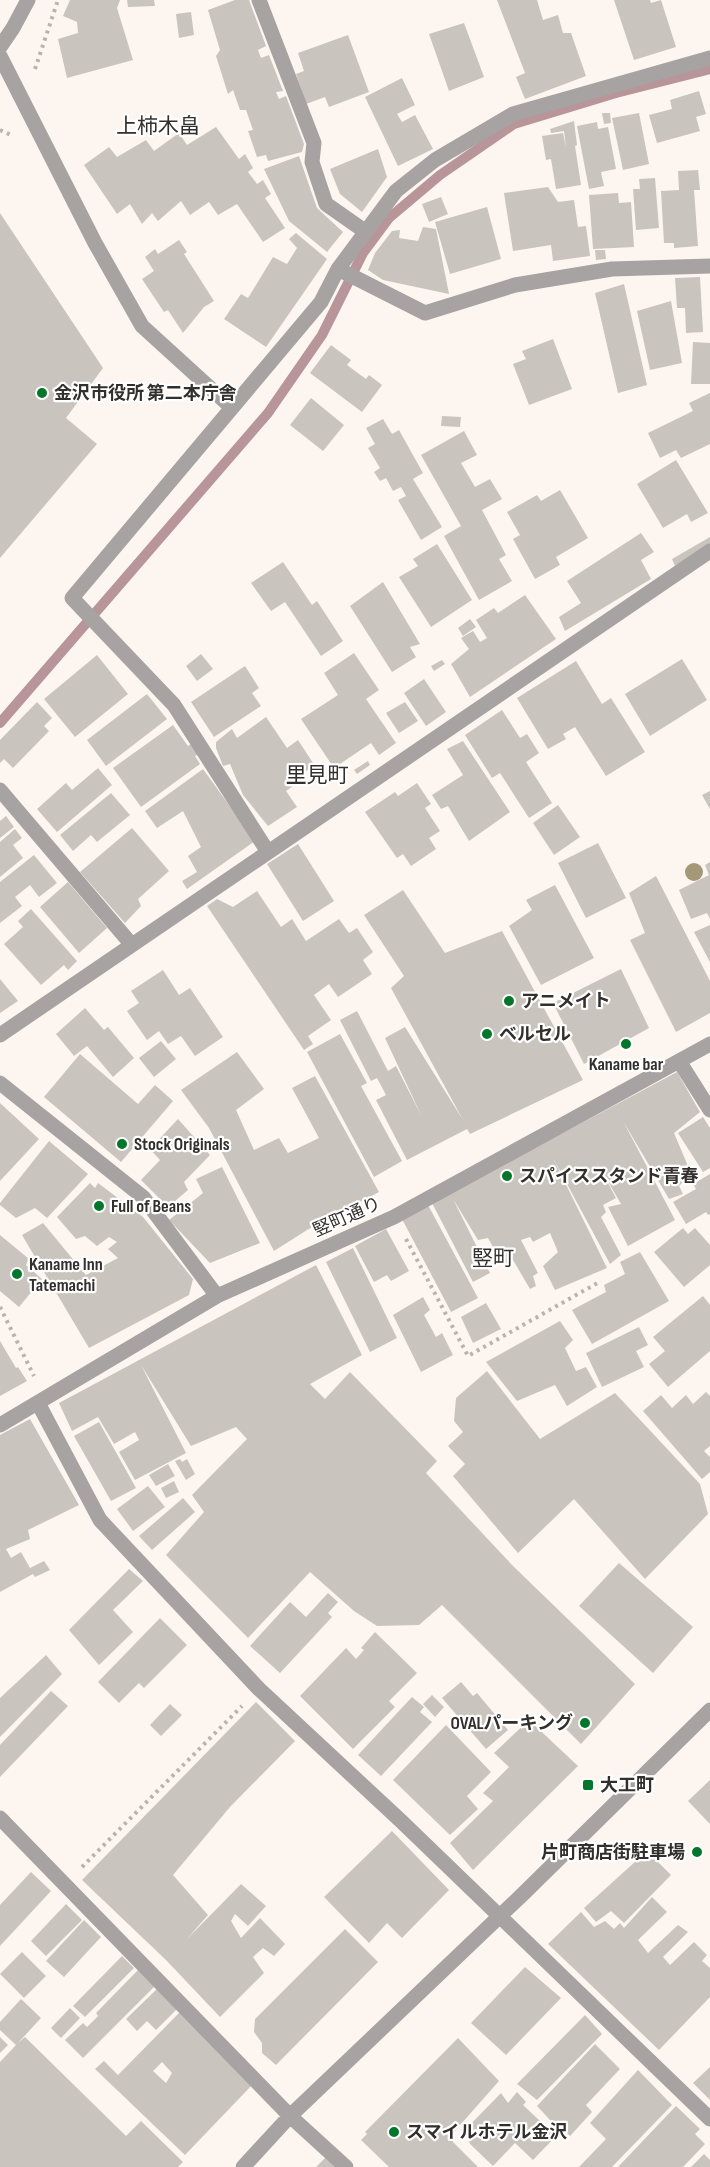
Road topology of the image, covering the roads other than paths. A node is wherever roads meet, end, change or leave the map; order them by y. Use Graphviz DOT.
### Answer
graph roads {
  1 [pos="28,0"];
  2 [pos="259,0"];
  3 [pos="0,47"];
  4 [pos="0,56"];
  5 [pos="710,58"];
  6 [pos="366,232"];
  7 [pos="710,266"];
  8 [pos="338,269"];
  9 [pos="231,407"];
  10 [pos="710,551"];
  11 [pos="0,790"];
  12 [pos="268,852"];
  13 [pos="132,945"];
  14 [pos="0,1035"];
  15 [pos="710,1044"];
  16 [pos="680,1061"];
  17 [pos="0,1083"];
  18 [pos="710,1110"];
  19 [pos="217,1296"];
  20 [pos="42,1400"];
  21 [pos="0,1425"];
  22 [pos="710,1710"];
  23 [pos="0,1818"];
  24 [pos="499,1916"];
  25 [pos="290,2116"];
  26 [pos="710,2119"];
  27 [pos="243,2167"];
  28 [pos="346,2167"];
  1 -- 3 [label="street"];
  2 -- 6 [label="street"];
  4 -- 9 [label="street"];
  5 -- 6 [label="street"];
  6 -- 8 [label="street"];
  7 -- 8 [label="street"];
  8 -- 9 [label="street"];
  9 -- 12 [label="street"];
  10 -- 12 [label="street"];
  11 -- 13 [label="street"];
  12 -- 13 [label="street"];
  13 -- 14 [label="street"];
  15 -- 16 [label="street, 竪町通り"];
  16 -- 18 [label="street"];
  16 -- 19 [label="street, 竪町通り"];
  17 -- 19 [label="street"];
  19 -- 20 [label="street, 竪町通り"];
  20 -- 21 [label="street, 竪町通り"];
  20 -- 24 [label="street"];
  22 -- 24 [label="street"];
  23 -- 25 [label="street"];
  24 -- 25 [label="street"];
  24 -- 26 [label="street"];
  25 -- 27 [label="street"];
  25 -- 28 [label="street"];
}
